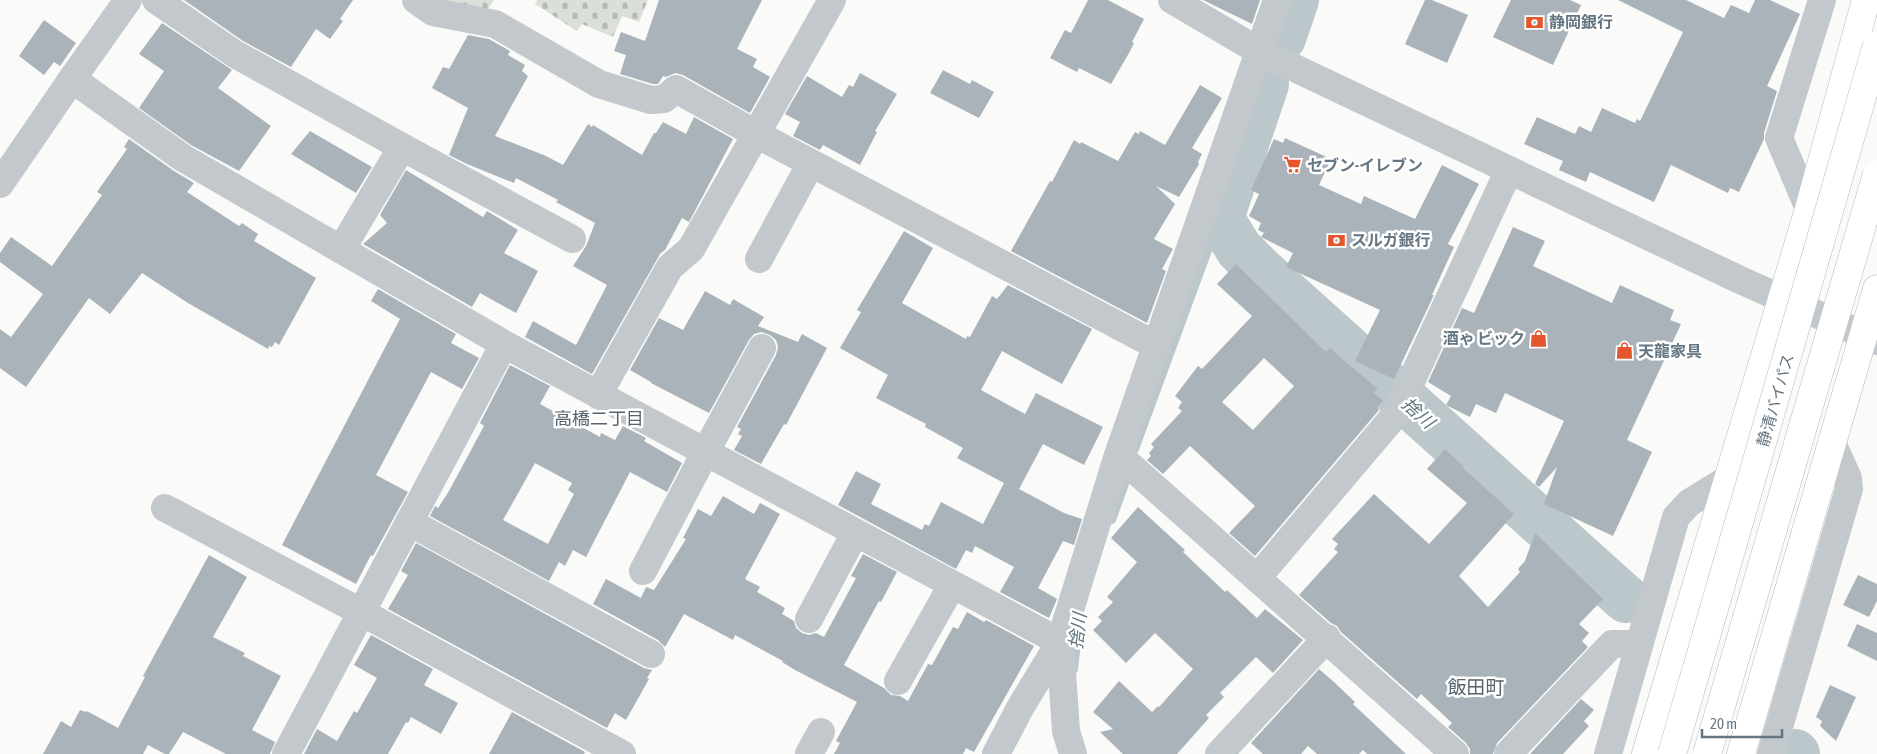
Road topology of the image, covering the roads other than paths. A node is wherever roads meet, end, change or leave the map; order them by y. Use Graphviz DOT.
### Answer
graph roads {
  1 [pos="128,0"];
  2 [pos="156,0"];
  3 [pos="416,0"];
  4 [pos="832,0"];
  5 [pos="1172,0"];
  6 [pos="1277,0"];
  7 [pos="1822,0"];
  8 [pos="1866,0"];
  9 [pos="1877,45"];
  10 [pos="1259,51"];
  11 [pos="72,79"];
  12 [pos="756,134"];
  13 [pos="402,148"];
  14 [pos="811,163"];
  15 [pos="1509,170"];
  16 [pos="1877,174"];
  17 [pos="0,184"];
  18 [pos="1809,209"];
  19 [pos="572,239"];
  20 [pos="341,250"];
  21 [pos="759,259"];
  22 [pos="1877,289"];
  23 [pos="1782,299"];
  24 [pos="1870,338"];
  25 [pos="504,344"];
  26 [pos="1157,346"];
  27 [pos="762,348"];
  28 [pos="598,395"];
  29 [pos="1832,443"];
  30 [pos="705,453"];
  31 [pos="1118,455"];
  32 [pos="1728,480"];
  33 [pos="165,508"];
  34 [pos="409,522"];
  35 [pos="855,533"];
  36 [pos="643,571"];
  37 [pos="1257,578"];
  38 [pos="952,584"];
  39 [pos="361,612"];
  40 [pos="809,619"];
  41 [pos="1327,638"];
  42 [pos="1060,642"];
  43 [pos="1639,644"];
  44 [pos="651,654"];
  45 [pos="898,681"];
  46 [pos="286,754"];
  47 [pos="622,754"];
  48 [pos="996,754"];
  49 [pos="1073,754"];
  50 [pos="1219,754"];
  51 [pos="1455,754"];
  52 [pos="1508,754"];
  53 [pos="1608,754"];
  54 [pos="1646,754"];
  55 [pos="1672,754"];
  56 [pos="1707,754"];
  57 [pos="1741,754"];
  58 [pos="1771,754"];
  1 -- 11 [label="street"];
  2 -- 13 [label="street"];
  3 -- 12 [label="street"];
  4 -- 12 [label="street"];
  5 -- 10 [label="street"];
  6 -- 10 [label="street"];
  7 -- 18 [label="street"];
  8 -- 18 [label="highway"];
  9 -- 55 [label="highway, 静清バイパス, bridge"];
  10 -- 15 [label="street"];
  10 -- 26 [label="street"];
  11 -- 17 [label="street"];
  11 -- 20 [label="street"];
  12 -- 14 [label="street"];
  12 -- 28 [label="street"];
  13 -- 19 [label="street"];
  13 -- 20 [label="street"];
  14 -- 21 [label="street"];
  14 -- 26 [label="street"];
  15 -- 23 [label="street"];
  15 -- 37 [label="street"];
  16 -- 56 [label="highway, bridge"];
  18 -- 23 [label="highway"];
  20 -- 25 [label="street"];
  22 -- 24 [label="highway"];
  23 -- 24 [label="street"];
  23 -- 32 [label="highway"];
  24 -- 29 [label="highway"];
  25 -- 28 [label="street"];
  25 -- 34 [label="street"];
  26 -- 31 [label="street"];
  27 -- 30 [label="street"];
  28 -- 30 [label="street"];
  29 -- 57 [label="highway"];
  29 -- 58 [label="street"];
  30 -- 35 [label="street"];
  30 -- 36 [label="street"];
  31 -- 37 [label="street"];
  31 -- 42 [label="street"];
  32 -- 43 [label="street"];
  32 -- 54 [label="highway"];
  33 -- 39 [label="street"];
  34 -- 39 [label="street"];
  34 -- 44 [label="street"];
  35 -- 38 [label="street"];
  35 -- 40 [label="street"];
  37 -- 41 [label="street"];
  38 -- 42 [label="street"];
  38 -- 45 [label="street"];
  39 -- 46 [label="street"];
  39 -- 47 [label="street"];
  41 -- 50 [label="street"];
  41 -- 51 [label="street"];
  42 -- 48 [label="street"];
  42 -- 49 [label="street"];
  43 -- 52 [label="street"];
  43 -- 53 [label="street"];
}
